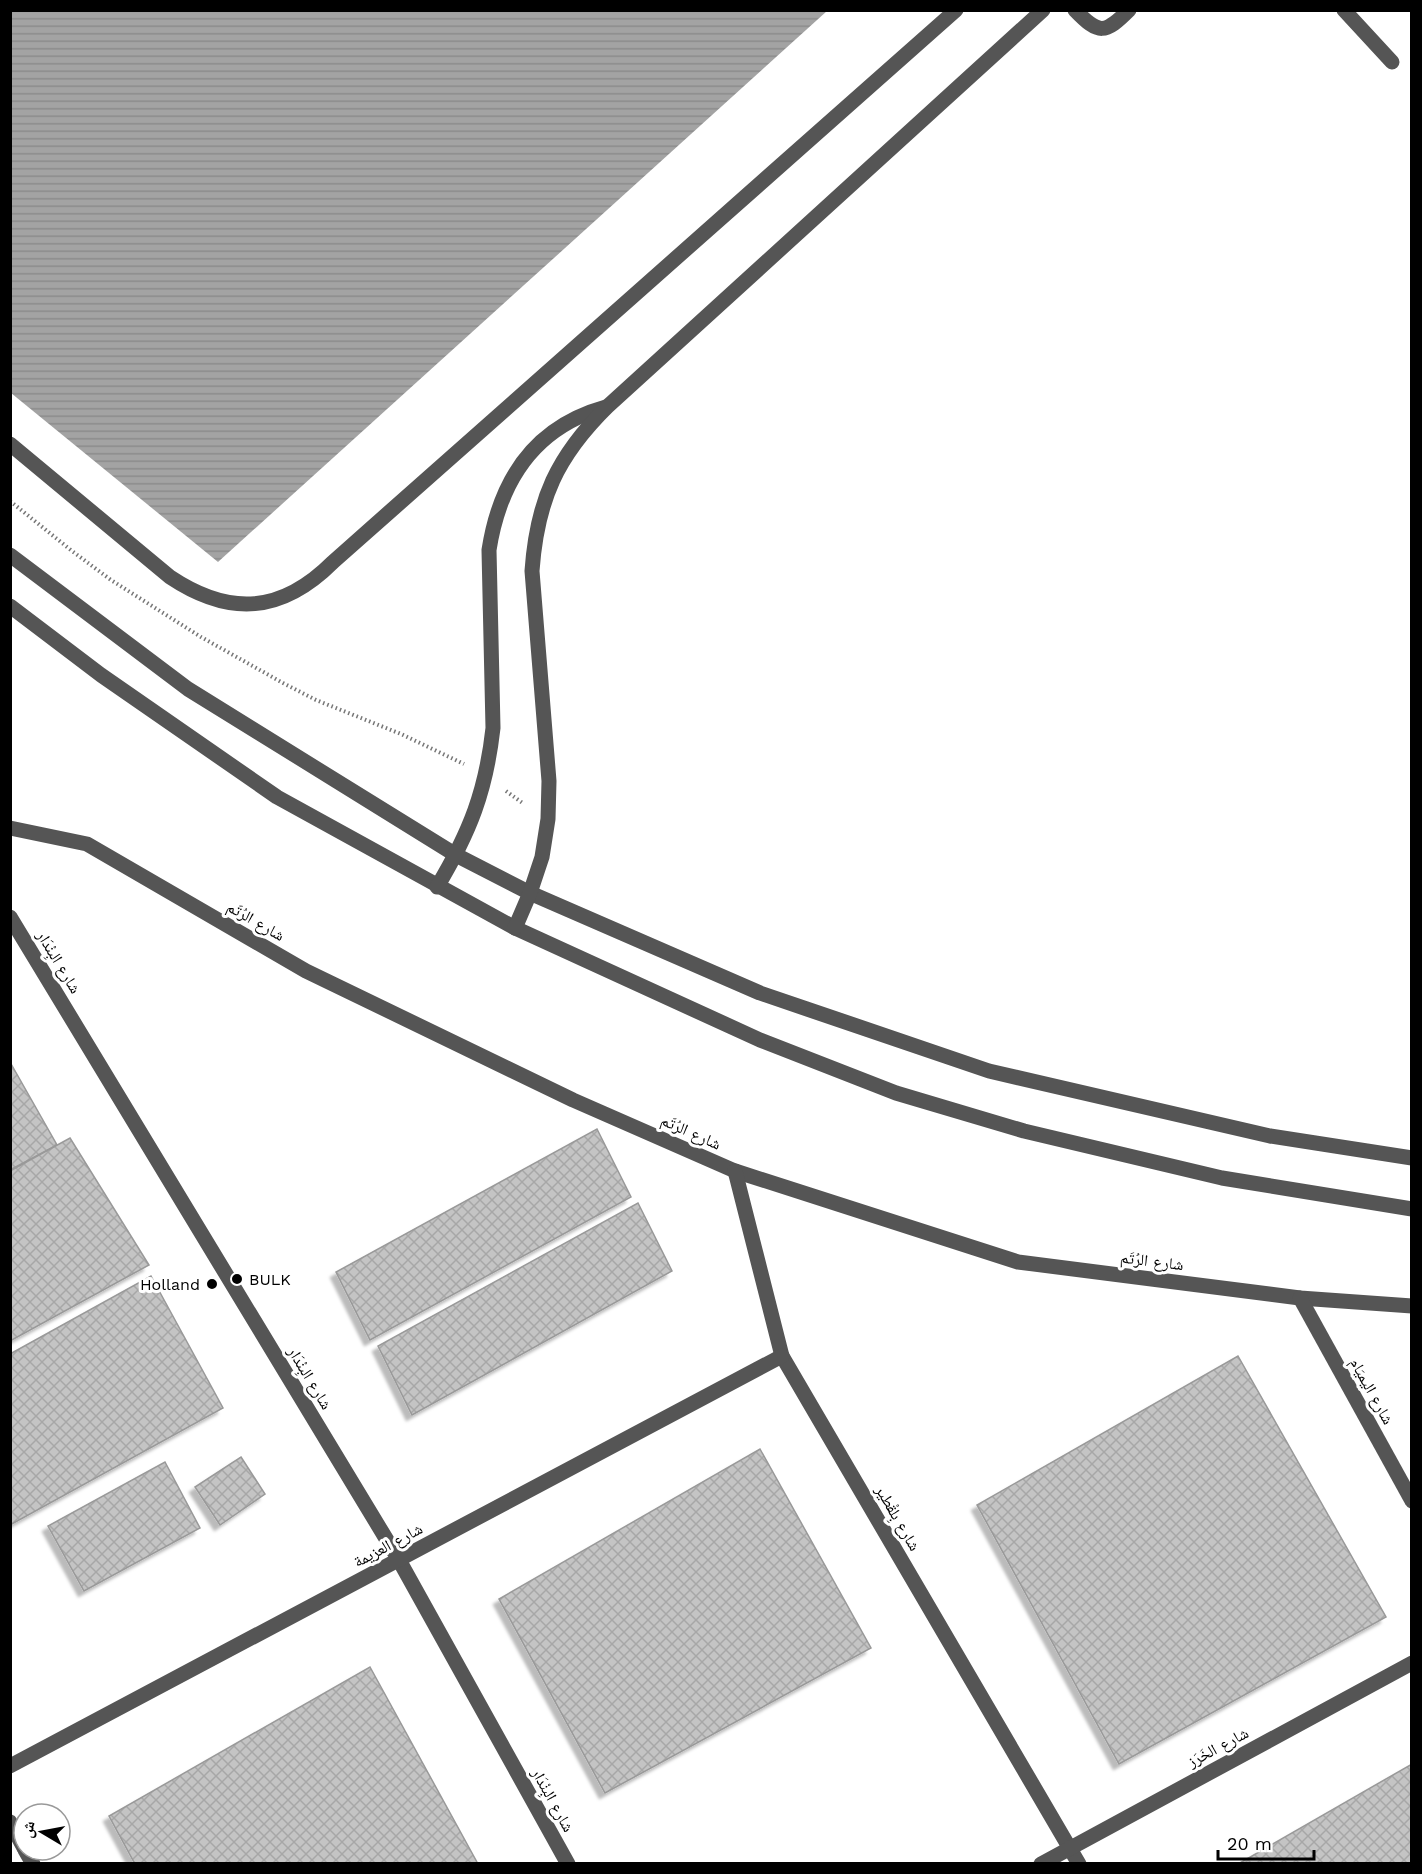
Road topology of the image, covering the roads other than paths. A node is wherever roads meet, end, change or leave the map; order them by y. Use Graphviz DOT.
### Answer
graph roads {
  1 [pos="956,10"];
  2 [pos="1042,10"];
  3 [pos="1075,10"];
  4 [pos="1129,10"];
  5 [pos="1344,10"];
  6 [pos="1392,62"];
  7 [pos="608,406"];
  8 [pos="10,444"];
  9 [pos="10,555"];
  10 [pos="10,606"];
  11 [pos="10,828"];
  12 [pos="456,855"];
  13 [pos="437,887"];
  14 [pos="530,893"];
  15 [pos="10,917"];
  16 [pos="515,928"];
  17 [pos="1412,1158"];
  18 [pos="735,1171"];
  19 [pos="1412,1209"];
  20 [pos="1300,1298"];
  21 [pos="1412,1306"];
  22 [pos="782,1356"];
  23 [pos="1412,1501"];
  24 [pos="399,1560"];
  25 [pos="1412,1663"];
  26 [pos="10,1766"];
  27 [pos="1070,1848"];
  28 [pos="568,1863"];
  29 [pos="1041,1863"];
  30 [pos="1079,1863"];
  1 -- 8 [label="street"];
  2 -- 7 [label="street"];
  3 -- 4 [label="street"];
  5 -- 6 [label="street"];
  7 -- 12 [label="street"];
  7 -- 14 [label="street"];
  9 -- 12 [label="street"];
  10 -- 13 [label="street"];
  11 -- 18 [label="street, شارع الرُتَم"];
  12 -- 13 [label="street"];
  12 -- 14 [label="street"];
  13 -- 16 [label="street"];
  14 -- 16 [label="street"];
  14 -- 17 [label="street"];
  15 -- 24 [label="street, شارع البِنْدَار"];
  16 -- 19 [label="street"];
  18 -- 20 [label="street, شارع الرُتَم"];
  18 -- 22 [label="street, شارع بِلقْطير"];
  20 -- 21 [label="street, شارع الرُتَم"];
  20 -- 23 [label="street, شارع اليميَام"];
  22 -- 24 [label="street, شارع العزيمة"];
  22 -- 27 [label="street, شارع بِلقْطير"];
  24 -- 26 [label="street, شارع العزيمة"];
  24 -- 28 [label="street, شارع البِنْدَار"];
  25 -- 27 [label="street, شارع الخَرَز"];
  27 -- 29 [label="street, شارع الخَرَز"];
  27 -- 30 [label="street, شارع بِلقْطير"];
}
